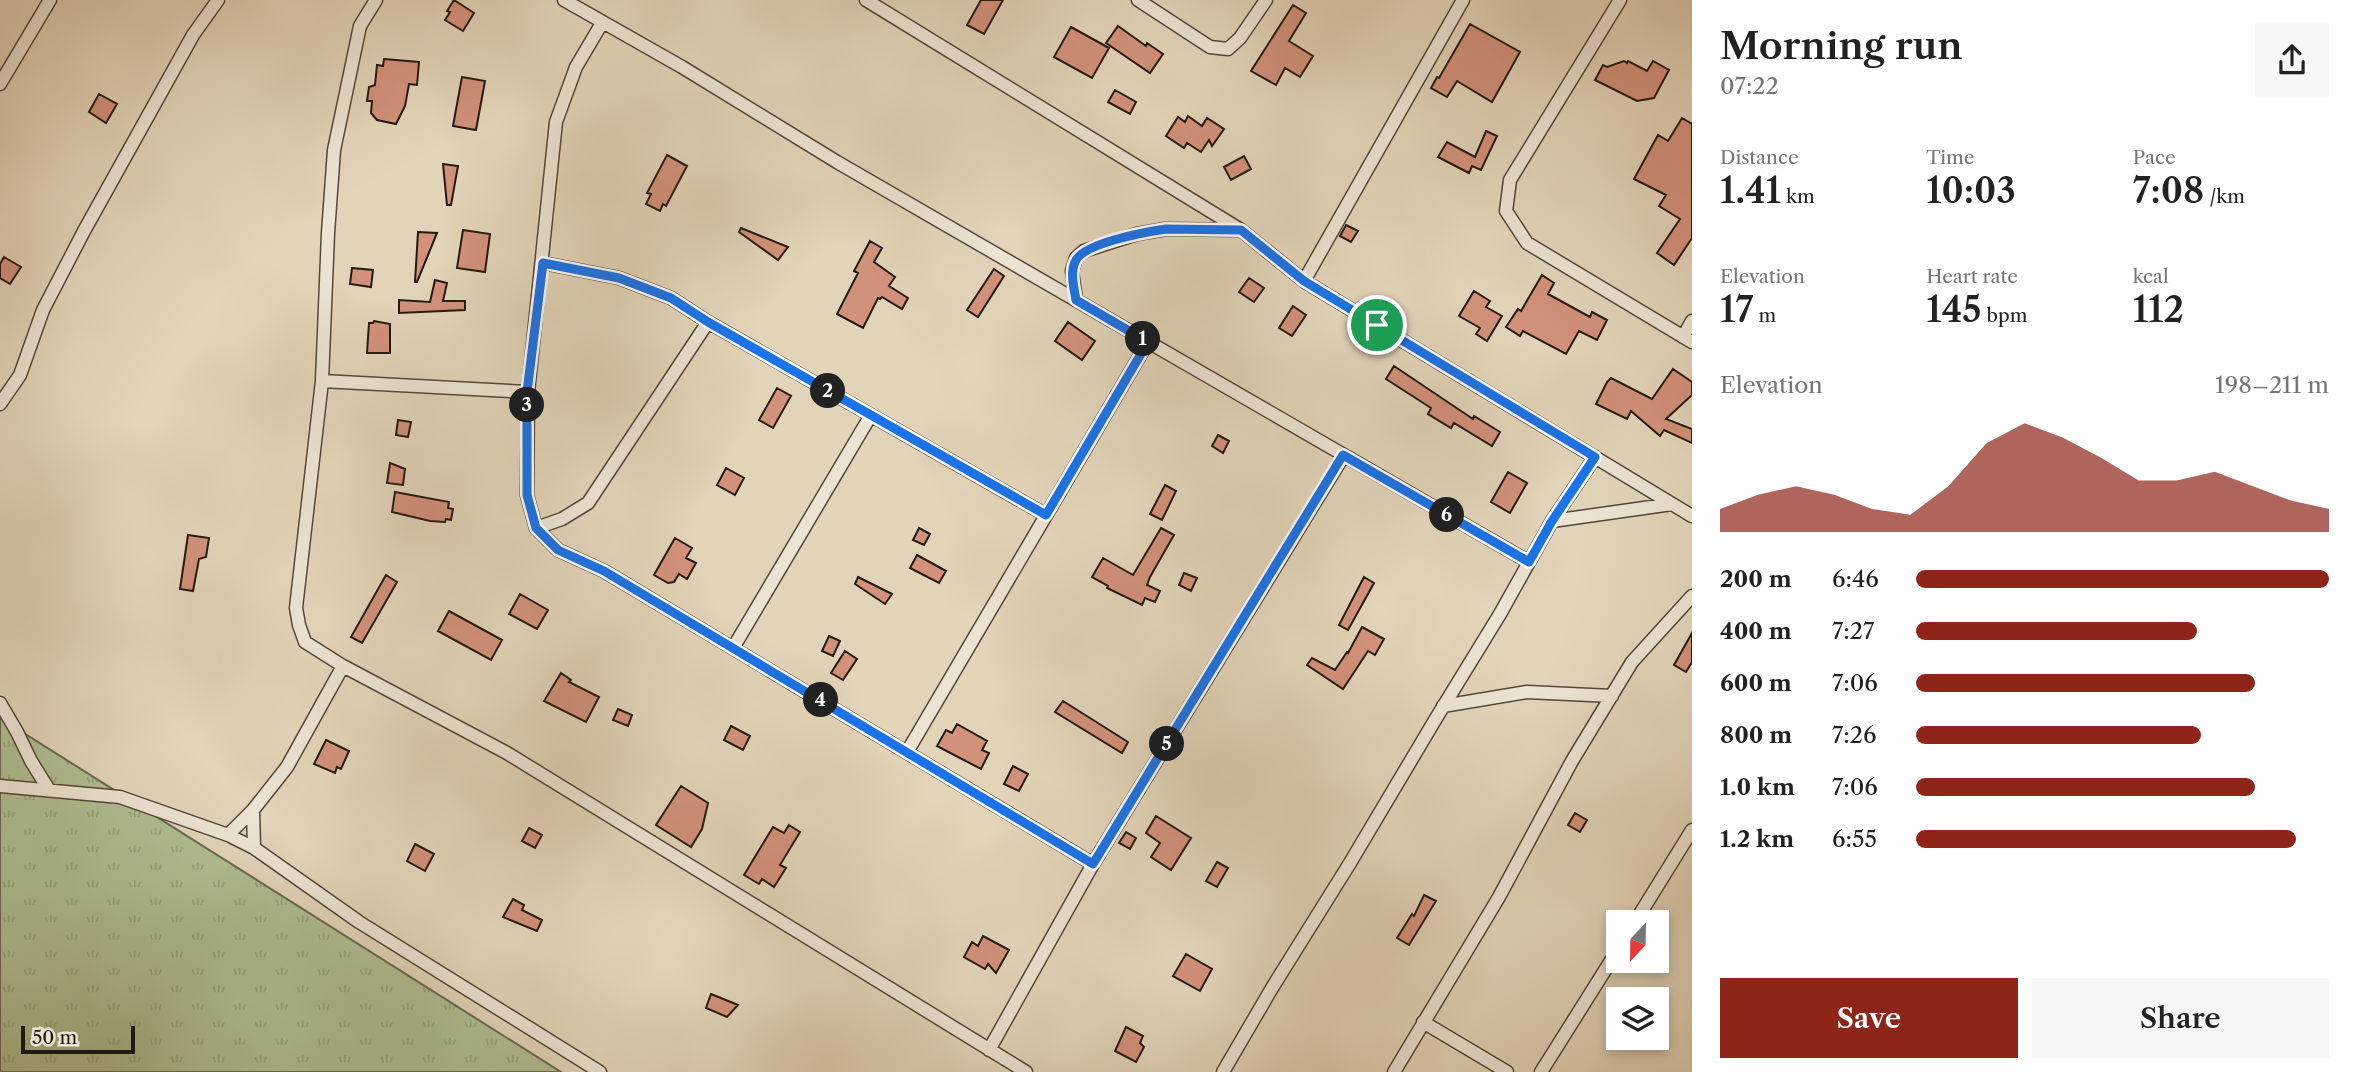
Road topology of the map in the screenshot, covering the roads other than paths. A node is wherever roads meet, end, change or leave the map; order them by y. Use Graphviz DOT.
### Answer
graph roads {
  1 [pos="50,0"];
  2 [pos="218,0"];
  3 [pos="376,0"];
  4 [pos="564,0"];
  5 [pos="866,0"];
  6 [pos="1138,0"];
  7 [pos="1266,0"];
  8 [pos="1463,0"];
  9 [pos="1620,0"];
  10 [pos="602,23"];
  11 [pos="0,84"];
  12 [pos="1241,230"];
  13 [pos="543,263"];
  14 [pos="1304,281"];
  15 [pos="1076,300"];
  16 [pos="1692,321"];
  17 [pos="708,322"];
  18 [pos="1687,339"];
  19 [pos="1148,342"];
  20 [pos="322,381"];
  21 [pos="527,392"];
  22 [pos="0,404"];
  23 [pos="871,415"];
  24 [pos="1343,455"];
  25 [pos="1595,457"];
  26 [pos="1672,504"];
  27 [pos="1046,515"];
  28 [pos="1692,516"];
  29 [pos="1552,521"];
  30 [pos="536,528"];
  31 [pos="1529,562"];
  32 [pos="1692,596"];
  33 [pos="733,648"];
  34 [pos="343,666"];
  35 [pos="1612,696"];
  36 [pos="0,703"];
  37 [pos="1443,706"];
  38 [pos="907,752"];
  39 [pos="0,786"];
  40 [pos="49,790"];
  41 [pos="253,810"];
  42 [pos="1692,830"];
  43 [pos="228,835"];
  44 [pos="254,848"];
  45 [pos="1093,864"];
  46 [pos="1642,910"];
  47 [pos="1606,969"];
  48 [pos="1423,1022"];
  49 [pos="989,1050"];
  50 [pos="600,1072"];
  51 [pos="1026,1072"];
  52 [pos="1223,1072"];
  53 [pos="1394,1072"];
  54 [pos="1507,1072"];
  55 [pos="1541,1072"];
  1 -- 11 [label="street"];
  2 -- 22 [label="street"];
  3 -- 20 [label="street"];
  4 -- 10 [label="street"];
  5 -- 12 [label="street"];
  6 -- 7 [label="street"];
  8 -- 14 [label="street"];
  9 -- 18 [label="street"];
  10 -- 13 [label="street"];
  10 -- 15 [label="street"];
  12 -- 14 [label="street"];
  12 -- 15 [label="street"];
  13 -- 17 [label="street"];
  13 -- 21 [label="street"];
  14 -- 25 [label="street"];
  15 -- 19 [label="street"];
  16 -- 18 [label="street"];
  17 -- 23 [label="street"];
  17 -- 30 [label="street"];
  19 -- 24 [label="street"];
  19 -- 27 [label="street"];
  20 -- 21 [label="street"];
  20 -- 34 [label="street"];
  21 -- 30 [label="street"];
  23 -- 27 [label="street"];
  23 -- 33 [label="street"];
  24 -- 31 [label="street"];
  24 -- 45 [label="street"];
  25 -- 26 [label="street"];
  25 -- 29 [label="street"];
  26 -- 28 [label="street"];
  26 -- 29 [label="street"];
  27 -- 38 [label="street"];
  29 -- 31 [label="street"];
  30 -- 33 [label="street"];
  31 -- 37 [label="street"];
  32 -- 35 [label="street"];
  33 -- 38 [label="street"];
  34 -- 41 [label="street"];
  34 -- 49 [label="street"];
  35 -- 37 [label="street"];
  35 -- 48 [label="street"];
  36 -- 40 [label="street"];
  37 -- 52 [label="street"];
  38 -- 45 [label="street"];
  39 -- 40 [label="street"];
  40 -- 43 [label="street"];
  41 -- 43 [label="street"];
  41 -- 44 [label="street"];
  42 -- 46 [label="street"];
  43 -- 44 [label="street"];
  44 -- 50 [label="street"];
  45 -- 49 [label="street"];
  47 -- 55 [label="street"];
  48 -- 53 [label="street"];
  48 -- 54 [label="street"];
  49 -- 51 [label="street"];
}
